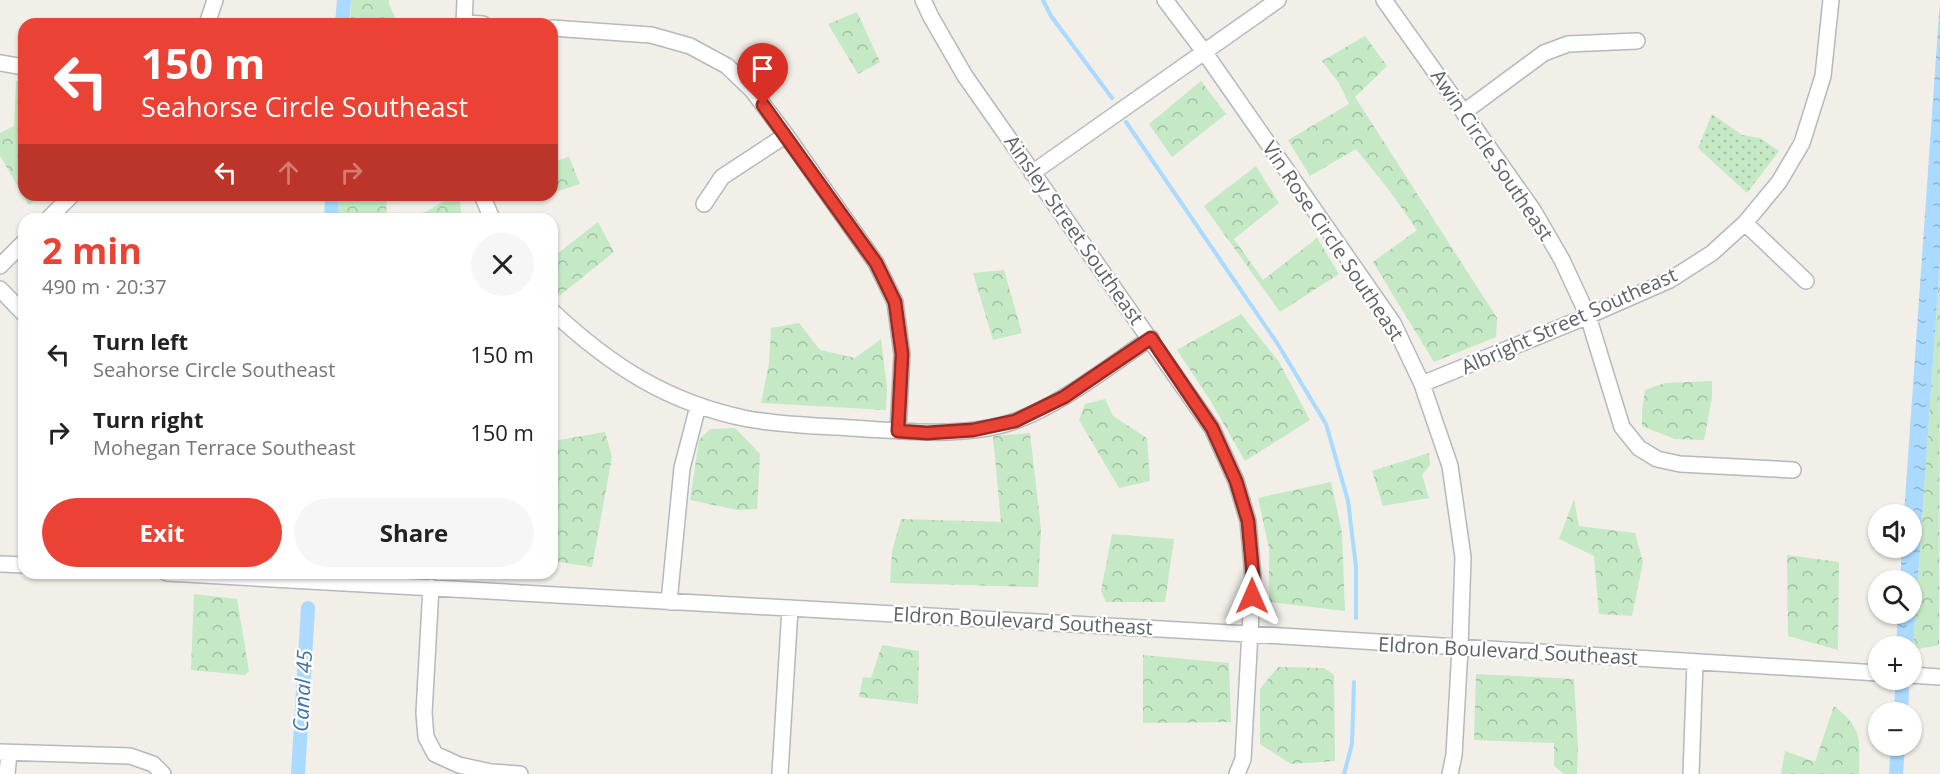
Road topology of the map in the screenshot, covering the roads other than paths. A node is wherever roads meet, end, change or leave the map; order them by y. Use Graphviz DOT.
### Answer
graph roads {
  1 [pos="215,0"];
  2 [pos="465,0"];
  3 [pos="923,0"];
  4 [pos="1165,0"];
  5 [pos="1278,0"];
  6 [pos="1384,0"];
  7 [pos="1831,0"];
  8 [pos="209,18"];
  9 [pos="464,18"];
  10 [pos="558,28"];
  11 [pos="1637,41"];
  12 [pos="1205,53"];
  13 [pos="0,63"];
  14 [pos="18,66"];
  15 [pos="1464,112"];
  16 [pos="786,135"];
  17 [pos="1032,173"];
  18 [pos="66,201"];
  19 [pos="704,204"];
  20 [pos="54,213"];
  21 [pos="1745,223"];
  22 [pos="18,248"];
  23 [pos="0,266"];
  24 [pos="1806,281"];
  25 [pos="0,290"];
  26 [pos="18,308"];
  27 [pos="1588,316"];
  28 [pos="558,317"];
  29 [pos="1151,338"];
  30 [pos="1422,384"];
  31 [pos="698,406"];
  32 [pos="898,431"];
  33 [pos="1793,470"];
  34 [pos="0,564"];
  35 [pos="18,565"];
  36 [pos="280,579"];
  37 [pos="431,587"];
  38 [pos="669,602"];
  39 [pos="790,608"];
  40 [pos="1249,634"];
  41 [pos="1460,648"];
  42 [pos="1695,662"];
  43 [pos="1868,672"];
  44 [pos="1922,676"];
  45 [pos="1940,677"];
  46 [pos="4,752"];
  47 [pos="7,774"];
  48 [pos="163,774"];
  49 [pos="520,774"];
  50 [pos="780,774"];
  51 [pos="1237,774"];
  52 [pos="1450,774"];
  53 [pos="1691,774"];
  1 -- 8 [label="street"];
  2 -- 9 [label="street"];
  3 -- 17 [label="street, Ainsley Street Southeast"];
  4 -- 12 [label="street, Vin Rose Circle Southeast"];
  5 -- 12 [label="street"];
  6 -- 15 [label="street, Awin Circle Southeast"];
  7 -- 21 [label="street, Albright Street Southeast"];
  10 -- 16 [label="street"];
  11 -- 15 [label="street"];
  12 -- 17 [label="street"];
  12 -- 30 [label="street, Vin Rose Circle Southeast"];
  13 -- 14 [label="street"];
  15 -- 27 [label="street, Awin Circle Southeast"];
  16 -- 19 [label="street"];
  16 -- 32 [label="street"];
  17 -- 29 [label="street, Ainsley Street Southeast"];
  18 -- 20 [label="street"];
  21 -- 24 [label="street"];
  21 -- 27 [label="street, Albright Street Southeast"];
  22 -- 23 [label="street"];
  25 -- 26 [label="street"];
  27 -- 30 [label="street, Albright Street Southeast"];
  27 -- 33 [label="street, Awin Circle Southeast"];
  28 -- 31 [label="street"];
  29 -- 32 [label="street"];
  29 -- 40 [label="street, Ainsley Street Southeast"];
  30 -- 41 [label="street, Vin Rose Circle Southeast"];
  31 -- 32 [label="street"];
  31 -- 38 [label="street"];
  34 -- 35 [label="street"];
  36 -- 37 [label="street, Eldron Boulevard Southeast"];
  37 -- 38 [label="street, Eldron Boulevard Southeast"];
  37 -- 49 [label="street"];
  38 -- 39 [label="street, Eldron Boulevard Southeast"];
  39 -- 40 [label="street, Eldron Boulevard Southeast"];
  39 -- 50 [label="street"];
  40 -- 41 [label="street, Eldron Boulevard Southeast"];
  40 -- 51 [label="street, Ainsley Street Southeast"];
  41 -- 42 [label="street, Eldron Boulevard Southeast"];
  41 -- 52 [label="street, Vin Rose Circle Southeast"];
  42 -- 43 [label="street, Eldron Boulevard Southeast"];
  42 -- 53 [label="street"];
  44 -- 45 [label="street"];
  46 -- 47 [label="street"];
  46 -- 48 [label="street"];
}
